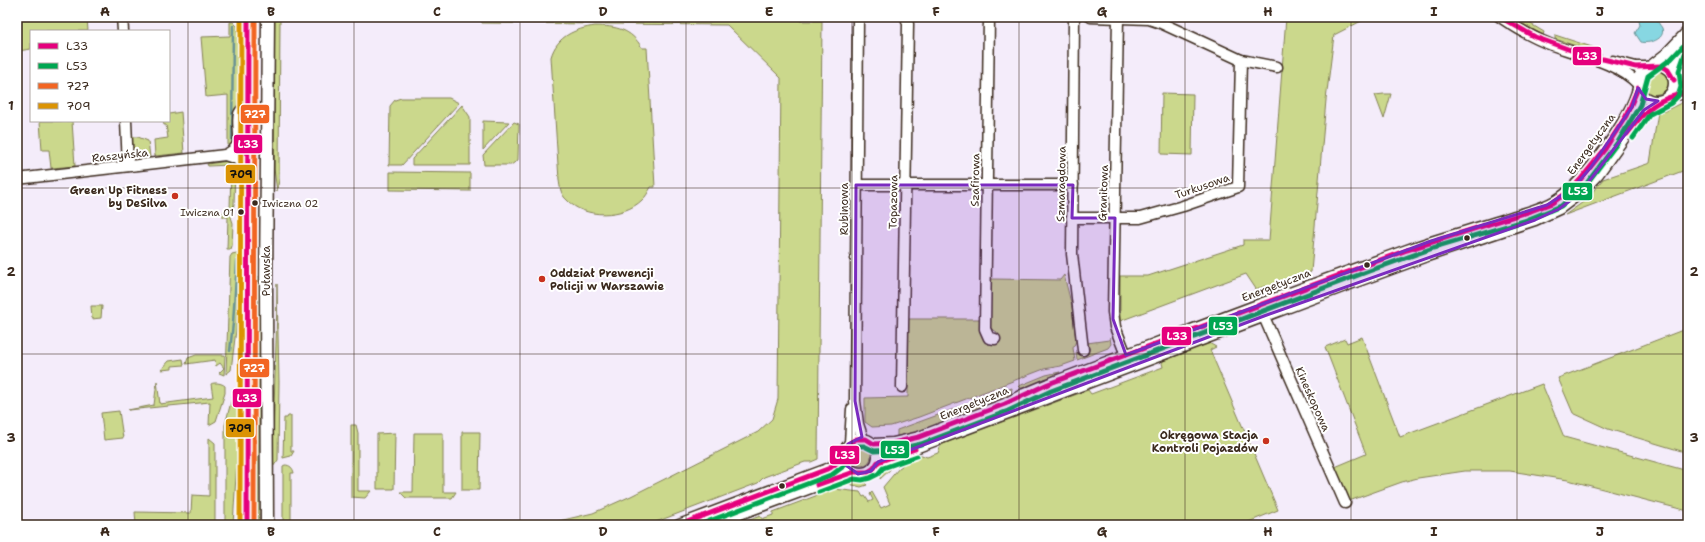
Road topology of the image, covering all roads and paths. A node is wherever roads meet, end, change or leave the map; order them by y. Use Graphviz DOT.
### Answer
graph roads {
  1 [pos="122,17"];
  2 [pos="248,17"];
  3 [pos="268,17"];
  4 [pos="858,17"];
  5 [pos="906,17"];
  6 [pos="988,17"];
  7 [pos="1074,17"];
  8 [pos="1090,17"];
  9 [pos="1118,17"];
  10 [pos="1500,17"];
  11 [pos="123,30"];
  12 [pos="1686,33"];
  13 [pos="1595,59"];
  14 [pos="1241,60"];
  15 [pos="1649,66"];
  16 [pos="1277,67"];
  17 [pos="1673,77"];
  18 [pos="1688,84"];
  19 [pos="1638,86"];
  20 [pos="1688,93"];
  21 [pos="1668,96"];
  22 [pos="249,101"];
  23 [pos="1658,101"];
  24 [pos="126,122"];
  25 [pos="225,155"];
  26 [pos="128,166"];
  27 [pos="248,171"];
  28 [pos="17,179"];
  29 [pos="856,184"];
  30 [pos="906,184"];
  31 [pos="987,184"];
  32 [pos="1073,185"];
  33 [pos="1072,218"];
  34 [pos="1115,218"];
  35 [pos="1259,305"];
  36 [pos="1264,316"];
  37 [pos="995,339"];
  38 [pos="1083,350"];
  39 [pos="1126,355"];
  40 [pos="1131,367"];
  41 [pos="902,387"];
  42 [pos="855,401"];
  43 [pos="863,439"];
  44 [pos="850,443"];
  45 [pos="874,444"];
  46 [pos="844,458"];
  47 [pos="878,462"];
  48 [pos="854,472"];
  49 [pos="1345,503"];
  50 [pos="247,525"];
  51 [pos="267,525"];
  52 [pos="679,525"];
  53 [pos="710,525"];
  1 -- 11 [label="street"];
  2 -- 22 [label="main road, Puławska"];
  3 -- 51 [label="main road, Puławska"];
  4 -- 29 [label="street, Rubinowa"];
  5 -- 30 [label="street, Topazowa"];
  6 -- 31 [label="street, Szafirowa"];
  7 -- 32 [label="street, Szmaragdowa"];
  8 -- 9 [label="street"];
  9 -- 14 [label="street"];
  9 -- 34 [label="street, Granitowa"];
  10 -- 13 [label="street"];
  12 -- 15 [label="street"];
  12 -- 17 [label="street"];
  13 -- 15 [label="street"];
  13 -- 19 [label="street"];
  14 -- 16 [label="street"];
  14 -- 34 [label="street, Turkusowa"];
  15 -- 17 [label="street"];
  15 -- 19 [label="street"];
  17 -- 18 [label="street"];
  17 -- 21 [label="street"];
  19 -- 23 [label="street"];
  19 -- 35 [label="street, Energetyczna"];
  20 -- 21 [label="street"];
  21 -- 23 [label="street"];
  22 -- 25 [label="street"];
  22 -- 27 [label="main road, Puławska"];
  23 -- 36 [label="street, Energetyczna"];
  24 -- 26 [label="street"];
  25 -- 26 [label="street, Raszyńska"];
  25 -- 27 [label="street"];
  26 -- 28 [label="street, Raszyńska"];
  27 -- 50 [label="main road, Puławska"];
  29 -- 30 [label="street"];
  29 -- 42 [label="street, Rubinowa"];
  30 -- 31 [label="street"];
  30 -- 41 [label="street, Topazowa"];
  31 -- 32 [label="street"];
  31 -- 37 [label="street, Szafirowa"];
  32 -- 33 [label="street, Szmaragdowa"];
  33 -- 34 [label="street, Turkusowa"];
  33 -- 38 [label="street, Szmaragdowa"];
  34 -- 39 [label="street, Granitowa"];
  35 -- 36 [label="street, Kineskopowa"];
  35 -- 39 [label="street, Energetyczna"];
  36 -- 40 [label="street, Energetyczna"];
  36 -- 49 [label="street, Kineskopowa"];
  39 -- 40 [label="street, Granitowa"];
  39 -- 45 [label="street, Energetyczna"];
  40 -- 47 [label="street, Energetyczna"];
  42 -- 43 [label="street, Rubinowa"];
  42 -- 44 [label="street, Rubinowa"];
  43 -- 44 [label="street"];
  43 -- 45 [label="street, Energetyczna"];
  44 -- 46 [label="street"];
  45 -- 47 [label="street"];
  46 -- 48 [label="street"];
  46 -- 52 [label="street"];
  47 -- 48 [label="street, Energetyczna"];
  48 -- 53 [label="street, Energetyczna"];
}
